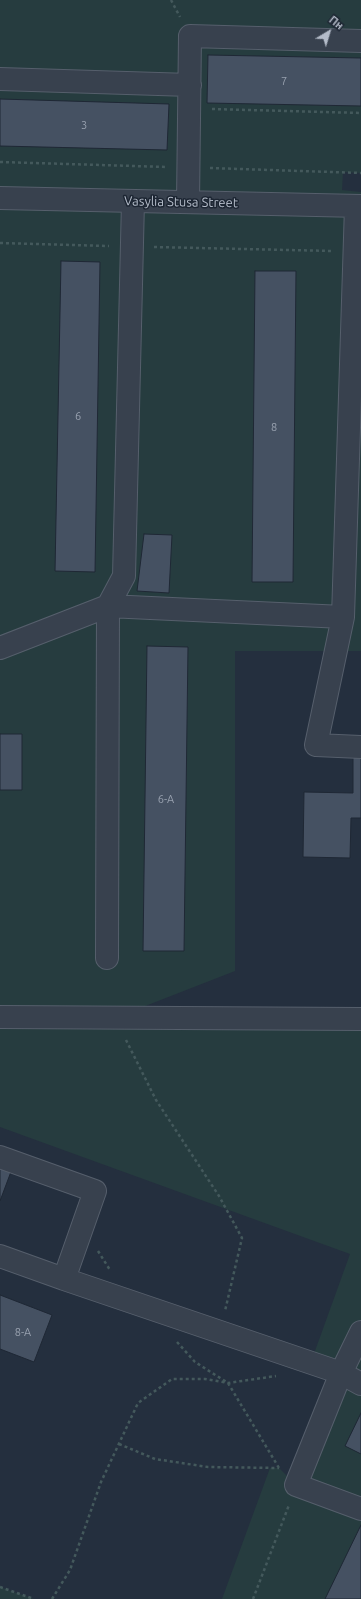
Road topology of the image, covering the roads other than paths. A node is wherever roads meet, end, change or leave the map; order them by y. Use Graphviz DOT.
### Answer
graph roads {
  1 [pos="361,41"];
  2 [pos="0,79"];
  3 [pos="190,85"];
  4 [pos="0,198"];
  5 [pos="133,201"];
  6 [pos="188,202"];
  7 [pos="358,206"];
  8 [pos="357,332"];
  9 [pos="354,506"];
  10 [pos="108,606"];
  11 [pos="342,617"];
  12 [pos="0,648"];
  13 [pos="361,747"];
  14 [pos="107,958"];
  15 [pos="0,1017"];
  16 [pos="361,1019"];
  17 [pos="0,1157"];
  18 [pos="0,1256"];
  19 [pos="64,1279"];
  20 [pos="361,1332"];
  21 [pos="341,1373"];
  22 [pos="361,1384"];
  23 [pos="361,1509"];
  1 -- 3 [label="street"];
  2 -- 3 [label="street"];
  3 -- 6 [label="street"];
  4 -- 5 [label="street, Vasylia Stusa Street"];
  5 -- 6 [label="street, Vasylia Stusa Street"];
  5 -- 10 [label="street"];
  6 -- 7 [label="street, Vasylia Stusa Street"];
  7 -- 8 [label="street"];
  8 -- 9 [label="street"];
  9 -- 11 [label="street"];
  10 -- 11 [label="street"];
  10 -- 12 [label="street"];
  10 -- 14 [label="street"];
  11 -- 13 [label="street"];
  15 -- 16 [label="street"];
  17 -- 19 [label="street"];
  18 -- 19 [label="street"];
  19 -- 21 [label="street"];
  20 -- 21 [label="street"];
  21 -- 22 [label="street"];
  21 -- 23 [label="street"];
}
